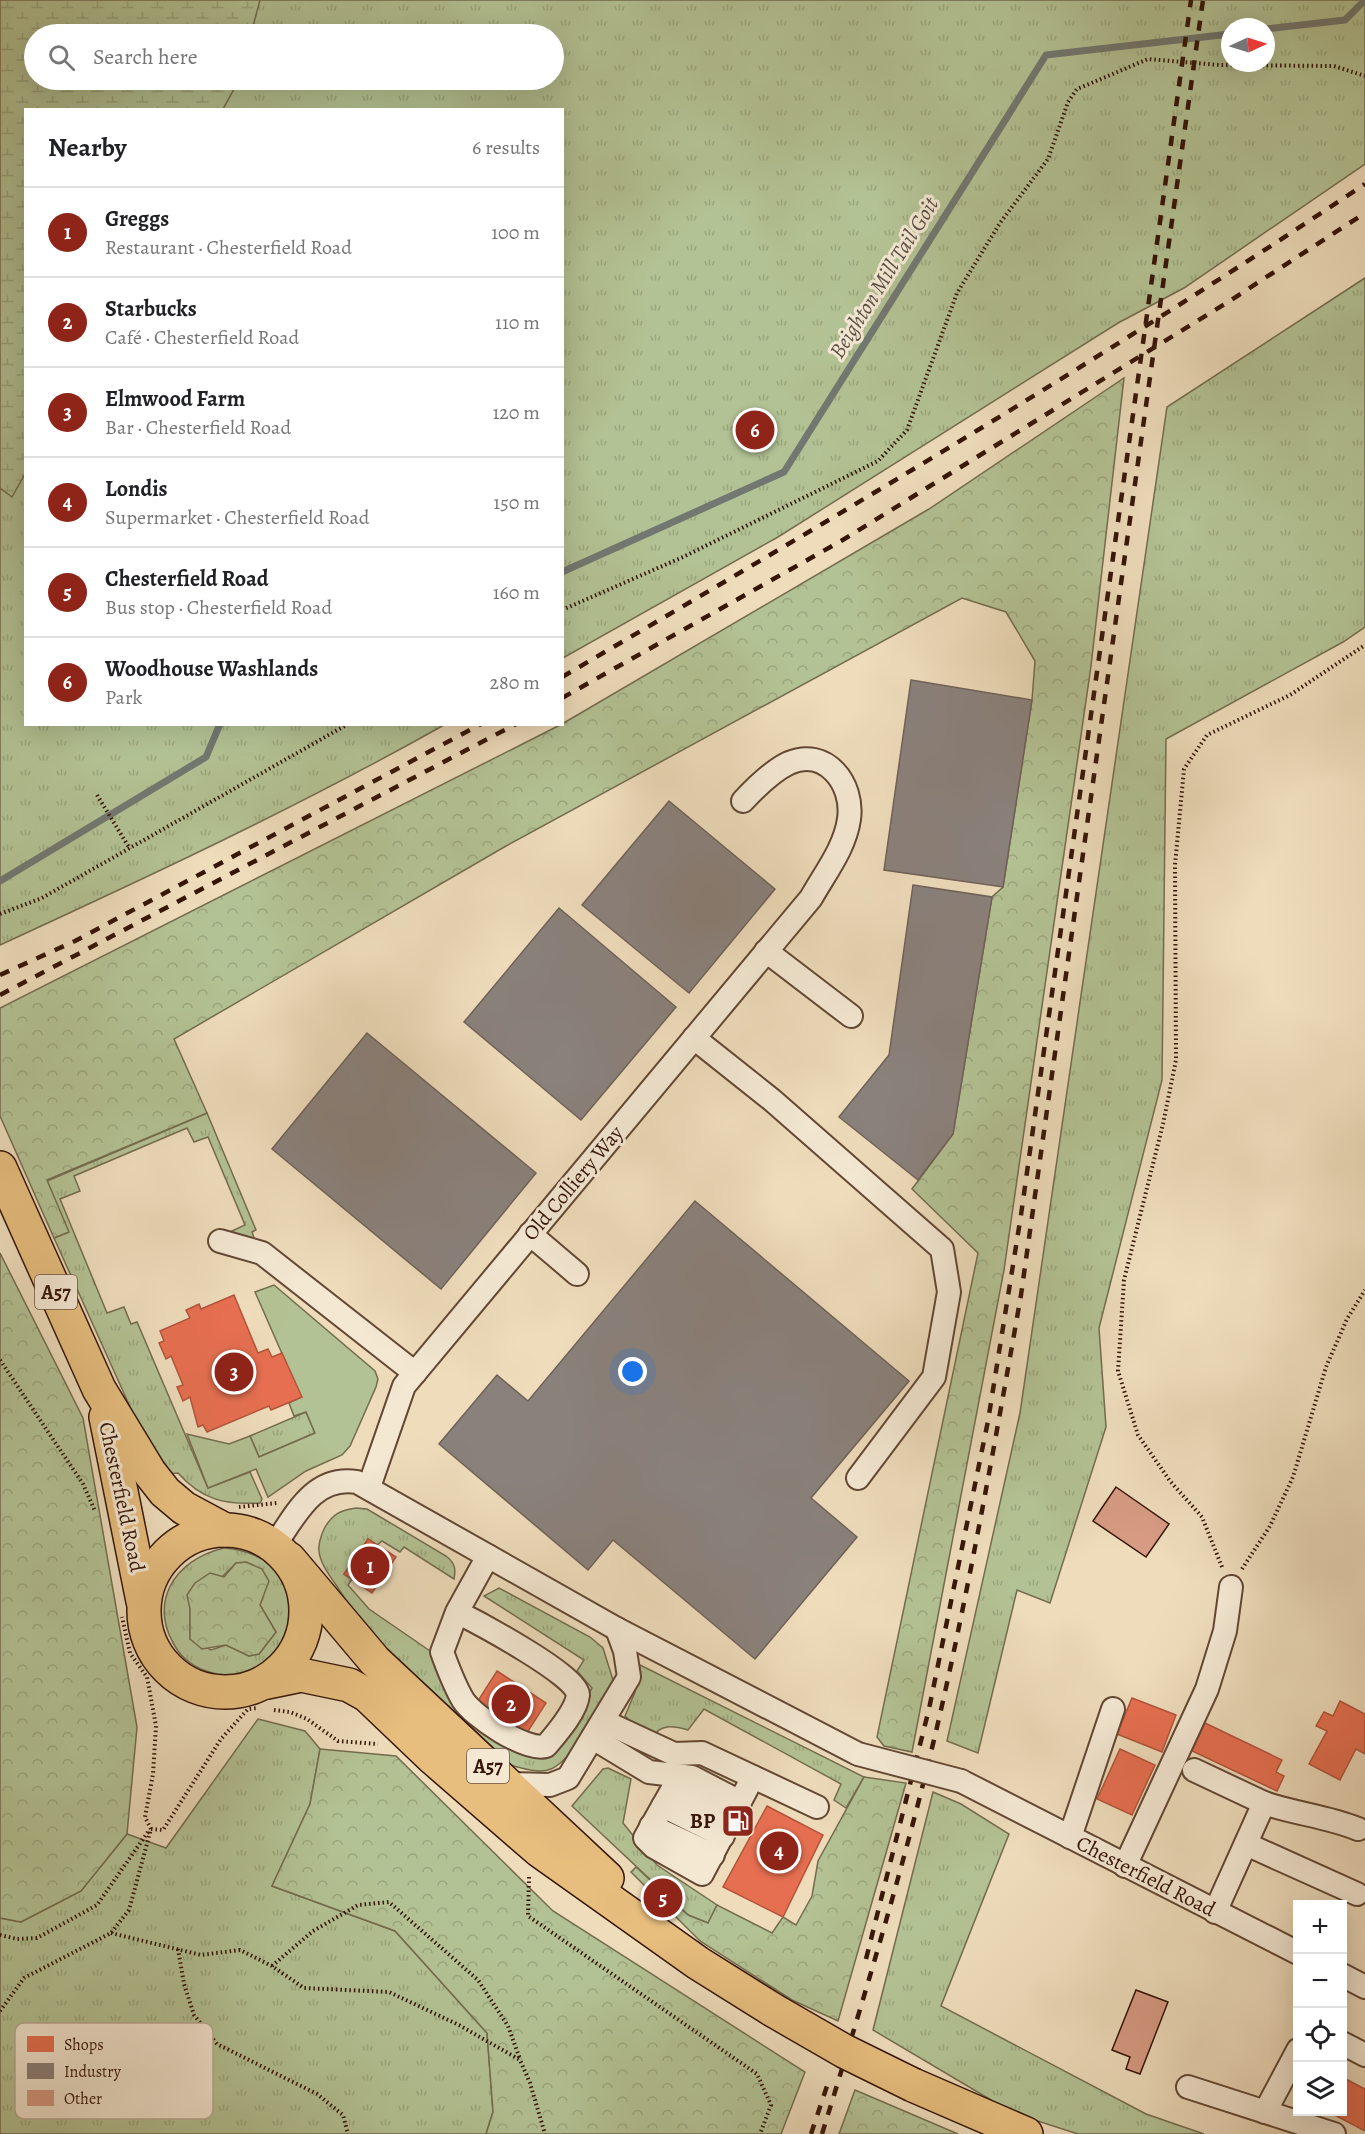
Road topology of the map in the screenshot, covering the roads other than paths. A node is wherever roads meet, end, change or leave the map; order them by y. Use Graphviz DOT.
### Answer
graph roads {
  1 [pos="742,801"];
  2 [pos="766,951"];
  3 [pos="851,1016"];
  4 [pos="694,1038"];
  5 [pos="6,1182"];
  6 [pos="530,1234"];
  7 [pos="220,1241"];
  8 [pos="576,1274"];
  9 [pos="415,1373"];
  10 [pos="99,1389"];
  11 [pos="858,1478"];
  12 [pos="369,1487"];
  13 [pos="225,1530"];
  14 [pos="282,1552"];
  15 [pos="488,1556"];
  16 [pos="1231,1587"];
  17 [pos="133,1606"];
  18 [pos="457,1612"];
  19 [pos="617,1629"];
  20 [pos="267,1682"];
  21 [pos="1113,1709"];
  22 [pos="598,1729"];
  23 [pos="1194,1770"];
  24 [pos="753,1777"];
  25 [pos="510,1784"];
  26 [pos="672,1790"];
  27 [pos="1264,1803"];
  28 [pos="817,1807"];
  29 [pos="727,1827"];
  30 [pos="1358,1829"];
  31 [pos="1070,1837"];
  32 [pos="1246,1845"];
  33 [pos="1125,1866"];
  34 [pos="1357,1894"];
  35 [pos="1215,1912"];
  36 [pos="1293,1951"];
  37 [pos="698,1963"];
  38 [pos="1347,1978"];
  39 [pos="1365,1987"];
  40 [pos="1347,2046"];
  41 [pos="1365,2055"];
  42 [pos="1293,2059"];
  43 [pos="1188,2087"];
  44 [pos="1265,2112"];
  45 [pos="1026,2134"];
  46 [pos="1334,2134"];
  1 -- 2 [label="street, Old Colliery Way"];
  2 -- 3 [label="street"];
  2 -- 4 [label="street, Old Colliery Way"];
  4 -- 6 [label="street, Old Colliery Way"];
  4 -- 11 [label="street"];
  5 -- 10 [label="highway, Chesterfield Road / A57"];
  6 -- 8 [label="street"];
  6 -- 9 [label="street, Old Colliery Way"];
  7 -- 9 [label="street"];
  9 -- 12 [label="street, Old Colliery Way"];
  10 -- 13 [label="highway, Chesterfield Road / A57"];
  10 -- 17 [label="highway, Chesterfield Road / A57"];
  12 -- 14 [label="street, Chesterfield Road"];
  12 -- 15 [label="street, Chesterfield Road"];
  13 -- 14 [label="highway, A57"];
  13 -- 17 [label="highway, A57"];
  14 -- 20 [label="highway, A57"];
  14 -- 25 [label="highway, A57"];
  15 -- 18 [label="street"];
  15 -- 19 [label="street, Chesterfield Road"];
  16 -- 33 [label="street"];
  17 -- 20 [label="highway, A57"];
  18 -- 18 [label="street"];
  19 -- 22 [label="street"];
  19 -- 31 [label="street, Chesterfield Road, bridge"];
  20 -- 37 [label="highway, A57"];
  21 -- 31 [label="street"];
  22 -- 24 [label="street"];
  22 -- 25 [label="street"];
  22 -- 26 [label="street"];
  23 -- 27 [label="street"];
  24 -- 28 [label="street"];
  24 -- 29 [label="street"];
  25 -- 37 [label="highway, A57"];
  26 -- 29 [label="street"];
  26 -- 29 [label="street"];
  26 -- 29 [label="street"];
  27 -- 30 [label="street"];
  27 -- 32 [label="street"];
  31 -- 33 [label="street, Chesterfield Road"];
  32 -- 34 [label="street"];
  32 -- 35 [label="street"];
  33 -- 35 [label="street, Chesterfield Road"];
  35 -- 36 [label="street, Chesterfield Road"];
  37 -- 45 [label="highway, A57, bridge"];
  38 -- 39 [label="street"];
  40 -- 41 [label="street"];
  42 -- 44 [label="street"];
  43 -- 44 [label="street"];
  44 -- 46 [label="street"];
}
